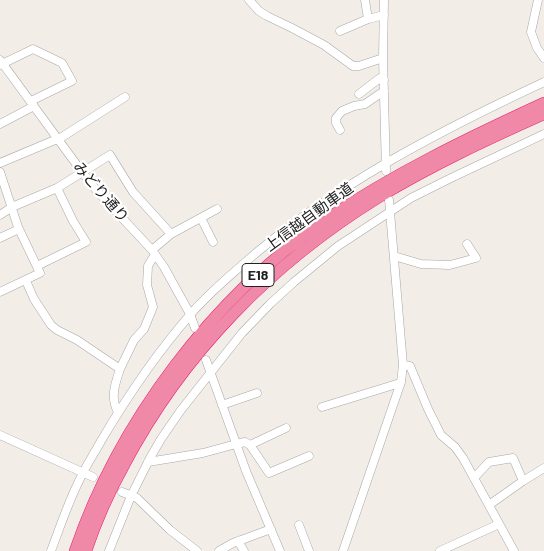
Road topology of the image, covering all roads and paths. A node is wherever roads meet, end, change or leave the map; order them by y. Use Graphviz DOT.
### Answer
graph roads {
  1 [pos="248,0"];
  2 [pos="366,0"];
  3 [pos="384,0"];
  4 [pos="538,0"];
  5 [pos="384,15"];
  6 [pos="368,19"];
  7 [pos="340,32"];
  8 [pos="383,58"];
  9 [pos="544,58"];
  10 [pos="1,63"];
  11 [pos="384,80"];
  12 [pos="544,82"];
  13 [pos="384,91"];
  14 [pos="359,94"];
  15 [pos="125,97"];
  16 [pos="544,103"];
  17 [pos="32,104"];
  18 [pos="544,114"];
  19 [pos="0,124"];
  20 [pos="340,130"];
  21 [pos="544,134"];
  22 [pos="58,138"];
  23 [pos="387,162"];
  24 [pos="0,164"];
  25 [pos="386,171"];
  26 [pos="0,172"];
  27 [pos="82,172"];
  28 [pos="57,188"];
  29 [pos="389,200"];
  30 [pos="12,208"];
  31 [pos="217,210"];
  32 [pos="390,212"];
  33 [pos="0,215"];
  34 [pos="200,218"];
  35 [pos="19,228"];
  36 [pos="171,234"];
  37 [pos="0,238"];
  38 [pos="213,242"];
  39 [pos="468,244"];
  40 [pos="154,252"];
  41 [pos="394,256"];
  42 [pos="37,266"];
  43 [pos="26,281"];
  44 [pos="0,292"];
  45 [pos="190,314"];
  46 [pos="195,328"];
  47 [pos="206,360"];
  48 [pos="403,365"];
  49 [pos="120,369"];
  50 [pos="210,372"];
  51 [pos="400,383"];
  52 [pos="257,393"];
  53 [pos="222,405"];
  54 [pos="322,408"];
  55 [pos="118,412"];
  56 [pos="286,428"];
  57 [pos="0,435"];
  58 [pos="236,444"];
  59 [pos="250,445"];
  60 [pos="309,456"];
  61 [pos="148,462"];
  62 [pos="544,468"];
  63 [pos="83,472"];
  64 [pos="92,477"];
  65 [pos="474,478"];
  66 [pos="522,481"];
  67 [pos="122,492"];
  68 [pos="132,496"];
  69 [pos="489,505"];
  70 [pos="499,524"];
  71 [pos="299,525"];
  72 [pos="271,529"];
  73 [pos="238,541"];
  74 [pos="51,551"];
  75 [pos="75,551"];
  76 [pos="86,551"];
  77 [pos="109,551"];
  78 [pos="197,551"];
  79 [pos="219,551"];
  80 [pos="244,551"];
  81 [pos="280,551"];
  82 [pos="309,551"];
  83 [pos="343,551"];
  84 [pos="440,551"];
  85 [pos="514,551"];
  1 -- 8 [label="street"];
  2 -- 6 [label="street"];
  3 -- 5 [label="street"];
  4 -- 9 [label="street"];
  5 -- 6 [label="street"];
  5 -- 8 [label="street"];
  6 -- 7 [label="street"];
  8 -- 11 [label="street"];
  10 -- 17 [label="street, みどり通り"];
  10 -- 17 [label="street"];
  11 -- 13 [label="street"];
  11 -- 14 [label="street"];
  12 -- 23 [label="street"];
  13 -- 20 [label="street"];
  13 -- 23 [label="street"];
  15 -- 22 [label="street"];
  16 -- 75 [label="highway, 上信越自動車道 / E18"];
  17 -- 19 [label="street"];
  17 -- 22 [label="street, みどり通り"];
  18 -- 76 [label="highway, 上信越自動車道 / E18"];
  21 -- 32 [label="street"];
  22 -- 24 [label="street"];
  22 -- 27 [label="street, みどり通り"];
  23 -- 25 [label="street"];
  23 -- 45 [label="street"];
  26 -- 30 [label="street"];
  27 -- 28 [label="street"];
  27 -- 36 [label="street"];
  27 -- 40 [label="street, みどり通り"];
  28 -- 30 [label="street"];
  28 -- 42 [label="street"];
  29 -- 32 [label="street"];
  30 -- 33 [label="street"];
  30 -- 35 [label="street"];
  31 -- 34 [label="street"];
  32 -- 41 [label="street"];
  32 -- 50 [label="street"];
  34 -- 36 [label="street"];
  34 -- 38 [label="street"];
  35 -- 37 [label="street"];
  35 -- 42 [label="street"];
  36 -- 40 [label="street"];
  39 -- 41 [label="street"];
  40 -- 45 [label="street, みどり通り"];
  40 -- 49 [label="street"];
  41 -- 48 [label="street"];
  42 -- 43 [label="street"];
  43 -- 44 [label="street"];
  43 -- 49 [label="street"];
  45 -- 46 [label="street, みどり通り"];
  45 -- 55 [label="street"];
  47 -- 50 [label="street"];
  48 -- 51 [label="street"];
  48 -- 65 [label="street"];
  49 -- 55 [label="street"];
  50 -- 53 [label="street"];
  50 -- 61 [label="street"];
  51 -- 54 [label="street"];
  51 -- 83 [label="street"];
  52 -- 53 [label="street"];
  53 -- 58 [label="street"];
  55 -- 63 [label="street"];
  56 -- 59 [label="street"];
  57 -- 63 [label="street"];
  58 -- 59 [label="street"];
  58 -- 61 [label="street"];
  58 -- 72 [label="street"];
  59 -- 60 [label="street"];
  61 -- 68 [label="street"];
  62 -- 66 [label="street"];
  63 -- 64 [label="street"];
  63 -- 74 [label="street"];
  65 -- 66 [label="street"];
  65 -- 69 [label="street"];
  66 -- 69 [label="street"];
  67 -- 68 [label="street"];
  68 -- 77 [label="street"];
  68 -- 78 [label="street"];
  69 -- 70 [label="street"];
  70 -- 84 [label="street"];
  70 -- 85 [label="street"];
  71 -- 82 [label="street"];
  72 -- 73 [label="street"];
  72 -- 81 [label="street"];
  73 -- 79 [label="street"];
  73 -- 80 [label="street"];
}
